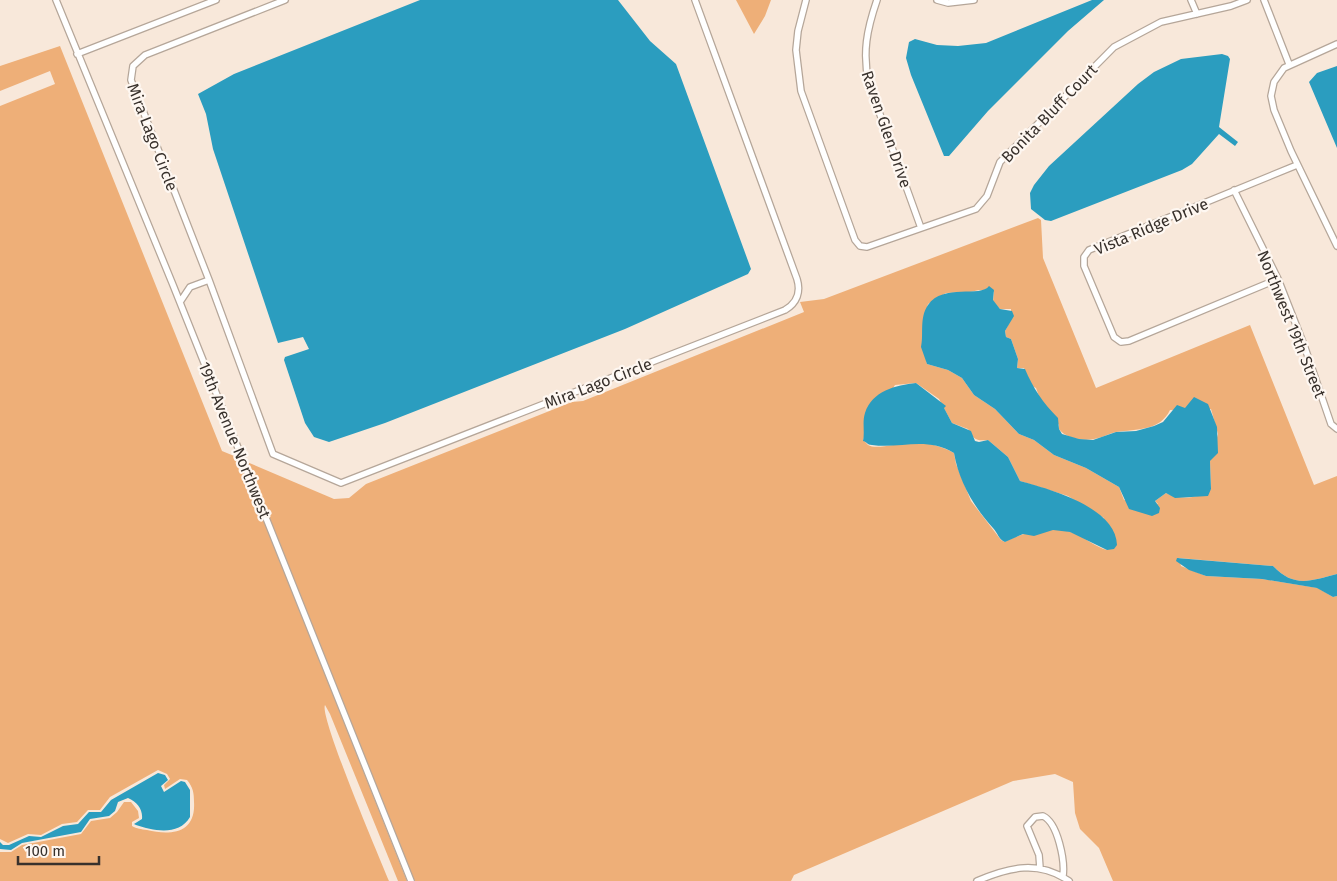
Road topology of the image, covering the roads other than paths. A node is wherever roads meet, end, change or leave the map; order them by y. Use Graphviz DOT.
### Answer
graph roads {
  1 [pos="56,0"];
  2 [pos="216,0"];
  3 [pos="285,0"];
  4 [pos="695,0"];
  5 [pos="806,0"];
  6 [pos="877,0"];
  7 [pos="937,0"];
  8 [pos="974,0"];
  9 [pos="1191,0"];
  10 [pos="1247,0"];
  11 [pos="1264,0"];
  12 [pos="1197,14"];
  13 [pos="1337,44"];
  14 [pos="77,54"];
  15 [pos="1289,64"];
  16 [pos="1297,164"];
  17 [pos="1234,190"];
  18 [pos="922,228"];
  19 [pos="1337,246"];
  20 [pos="1278,279"];
  21 [pos="209,280"];
  22 [pos="174,285"];
  23 [pos="190,287"];
  24 [pos="180,302"];
  25 [pos="1337,430"];
  26 [pos="1040,868"];
  27 [pos="1063,876"];
  28 [pos="411,881"];
  29 [pos="977,881"];
  30 [pos="1070,881"];
  1 -- 14 [label="street, 19th Avenue Northwest"];
  2 -- 14 [label="street"];
  3 -- 21 [label="street, Mira Lago Circle"];
  4 -- 21 [label="street, Mira Lago Circle"];
  5 -- 18 [label="street, Bonita Bluff Court"];
  6 -- 18 [label="street, Raven Glen Drive"];
  7 -- 8 [label="street"];
  9 -- 12 [label="street"];
  10 -- 12 [label="street, Bonita Bluff Court"];
  11 -- 15 [label="street"];
  12 -- 18 [label="street, Bonita Bluff Court"];
  13 -- 15 [label="street"];
  14 -- 22 [label="street, 19th Avenue Northwest"];
  15 -- 16 [label="street"];
  16 -- 17 [label="street, Vista Ridge Drive"];
  16 -- 19 [label="street"];
  17 -- 20 [label="street, Northwest 19th Street"];
  17 -- 20 [label="street, Vista Ridge Drive"];
  20 -- 25 [label="street, Northwest 19th Street"];
  21 -- 23 [label="street"];
  22 -- 23 [label="street"];
  22 -- 24 [label="street, 19th Avenue Northwest"];
  23 -- 24 [label="street"];
  24 -- 28 [label="street, 19th Avenue Northwest"];
  26 -- 27 [label="street"];
  26 -- 27 [label="street"];
  26 -- 29 [label="street"];
  27 -- 30 [label="street"];
}
